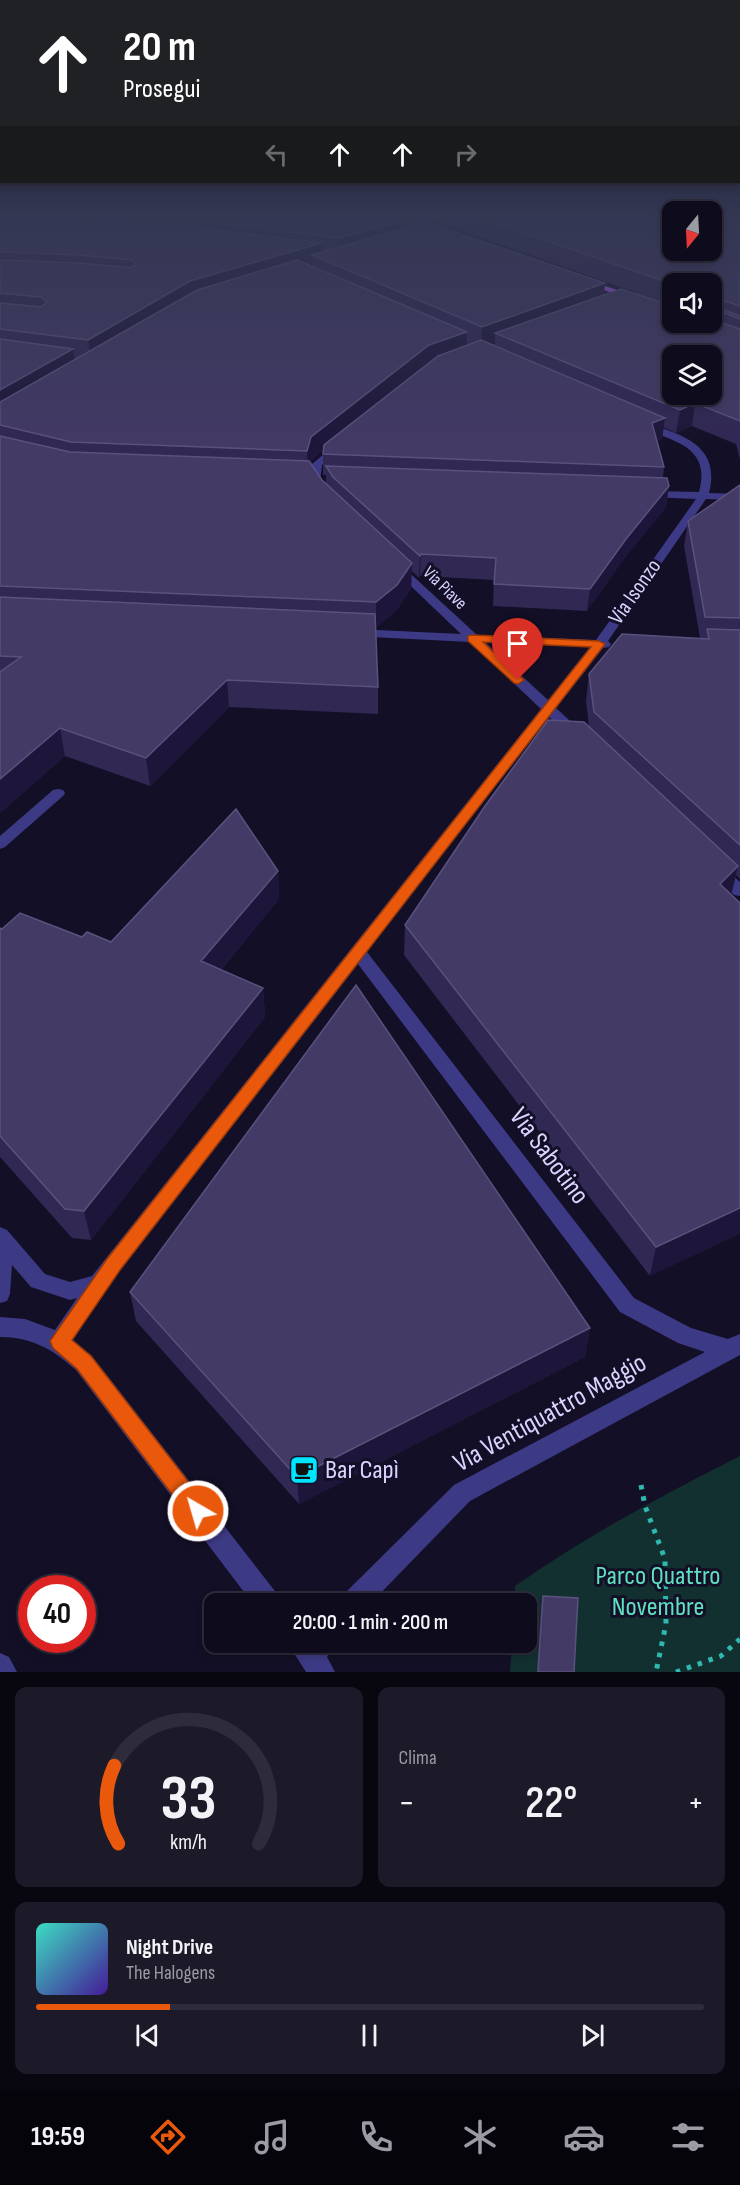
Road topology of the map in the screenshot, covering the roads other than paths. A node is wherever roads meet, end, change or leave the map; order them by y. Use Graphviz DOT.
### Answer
graph roads {
  1 [pos="617,292"];
  2 [pos="634,298"];
  3 [pos="618,304"];
  4 [pos="662,308"];
  5 [pos="639,423"];
  6 [pos="344,443"];
  7 [pos="309,480"];
  8 [pos="327,481"];
  9 [pos="633,493"];
  10 [pos="703,496"];
  11 [pos="740,497"];
  12 [pos="328,501"];
  13 [pos="387,558"];
  14 [pos="342,633"];
  15 [pos="472,639"];
  16 [pos="599,644"];
  17 [pos="622,645"];
  18 [pos="549,708"];
  19 [pos="590,748"];
  20 [pos="58,792"];
  21 [pos="0,844"];
  22 [pos="707,859"];
  23 [pos="740,891"];
  24 [pos="358,952"];
  25 [pos="0,1236"];
  26 [pos="0,1252"];
  27 [pos="99,1283"];
  28 [pos="0,1294"];
  29 [pos="0,1327"];
  30 [pos="60,1341"];
  31 [pos="735,1347"];
  32 [pos="261,1593"];
  33 [pos="363,1593"];
  34 [pos="0,1666"];
  35 [pos="4,1672"];
  1 -- 2 [label="main road"];
  2 -- 3 [label="street"];
  2 -- 4 [label="main road"];
  5 -- 10 [label="street"];
  6 -- 7 [label="street"];
  7 -- 8 [label="street"];
  7 -- 12 [label="street"];
  9 -- 10 [label="street"];
  10 -- 11 [label="street"];
  10 -- 16 [label="street, Via Isonzo"];
  13 -- 15 [label="street, Via Piave"];
  14 -- 15 [label="street"];
  15 -- 16 [label="street"];
  15 -- 18 [label="street, Via Piave"];
  16 -- 17 [label="street"];
  16 -- 18 [label="street, Via Isonzo"];
  18 -- 19 [label="street, Via Piave"];
  18 -- 24 [label="street, Via Isonzo"];
  20 -- 21 [label="street"];
  22 -- 23 [label="street"];
  24 -- 27 [label="street, Via Isonzo"];
  24 -- 31 [label="street, Via Sabotino"];
  25 -- 27 [label="street"];
  26 -- 28 [label="street"];
  27 -- 30 [label="street, Via Isonzo"];
  29 -- 30 [label="street"];
  30 -- 32 [label="street"];
  31 -- 33 [label="street, Via Ventiquattro Maggio"];
  34 -- 35 [label="street"];
}
